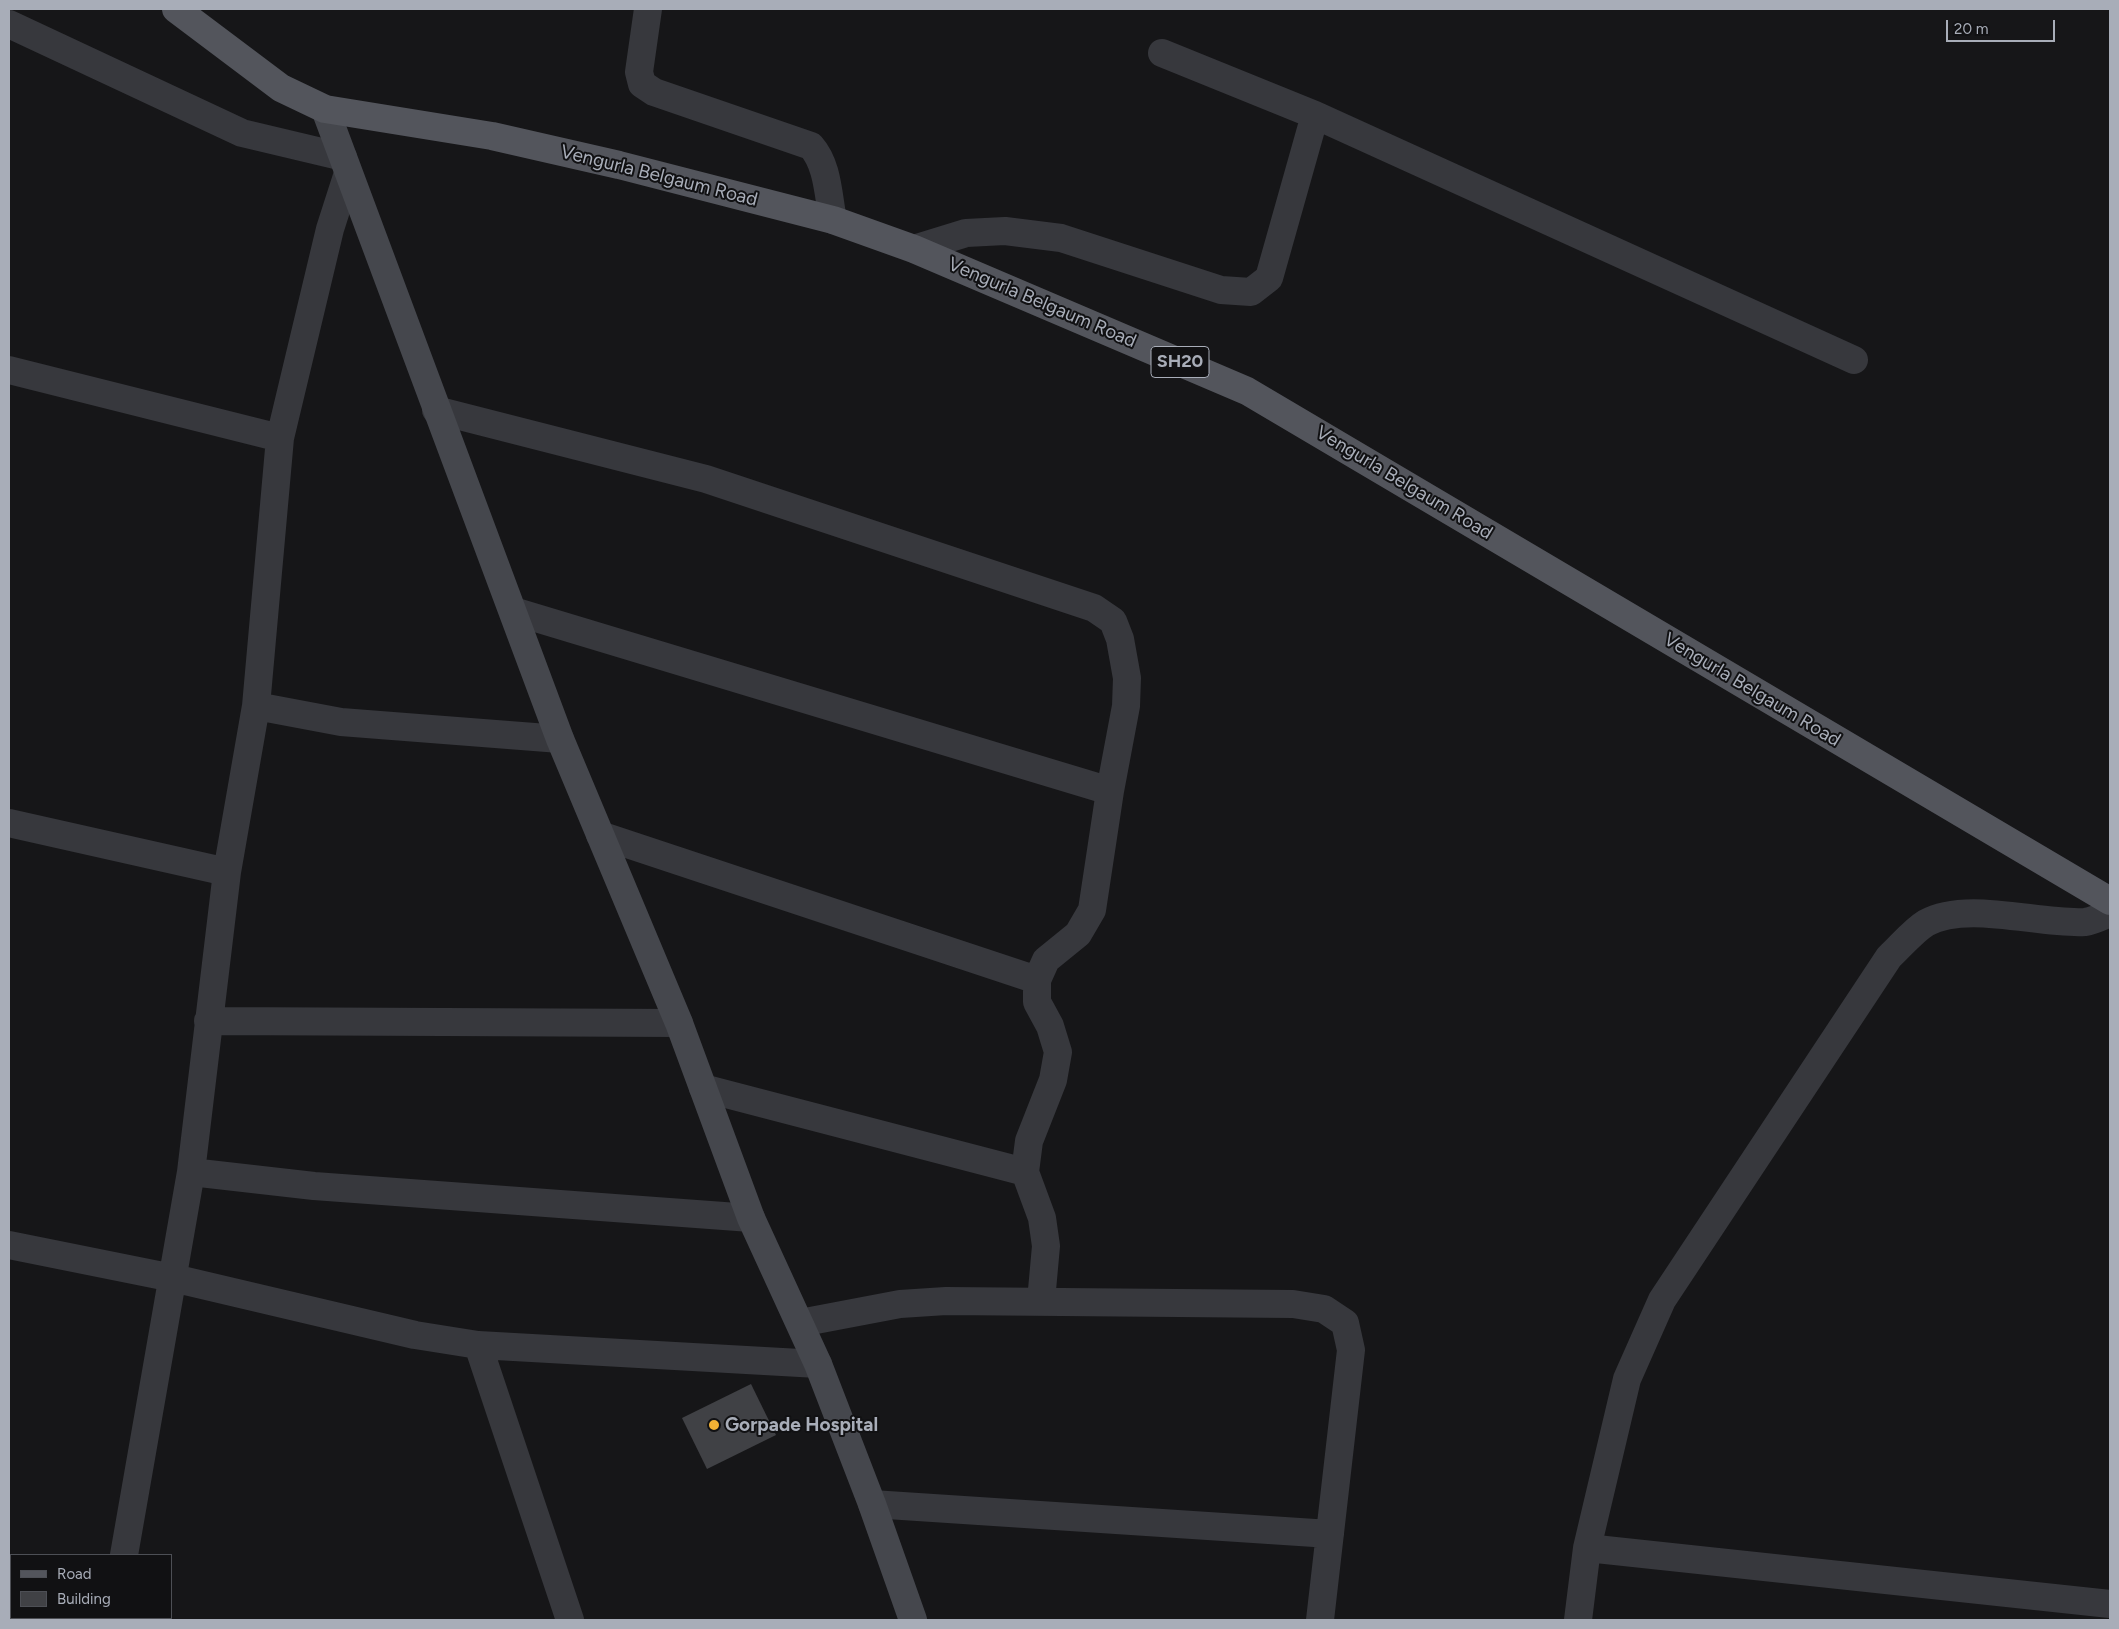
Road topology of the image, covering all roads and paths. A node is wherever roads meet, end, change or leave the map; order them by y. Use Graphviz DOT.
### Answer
graph roads {
  1 [pos="176,9"];
  2 [pos="648,9"];
  3 [pos="9,24"];
  4 [pos="1162,53"];
  5 [pos="325,109"];
  6 [pos="1315,115"];
  7 [pos="345,165"];
  8 [pos="833,220"];
  9 [pos="914,249"];
  10 [pos="1854,360"];
  11 [pos="9,370"];
  12 [pos="436,410"];
  13 [pos="280,438"];
  14 [pos="513,612"];
  15 [pos="256,706"];
  16 [pos="560,739"];
  17 [pos="1110,791"];
  18 [pos="9,823"];
  19 [pos="600,835"];
  20 [pos="226,872"];
  21 [pos="2110,901"];
  22 [pos="2110,913"];
  23 [pos="1037,980"];
  24 [pos="208,1021"];
  25 [pos="679,1023"];
  26 [pos="703,1088"];
  27 [pos="192,1172"];
  28 [pos="1025,1172"];
  29 [pos="751,1218"];
  30 [pos="9,1245"];
  31 [pos="173,1278"];
  32 [pos="1041,1301"];
  33 [pos="800,1323"];
  34 [pos="478,1345"];
  35 [pos="818,1364"];
  36 [pos="872,1504"];
  37 [pos="1330,1534"];
  38 [pos="1587,1548"];
  39 [pos="124,1554"];
  40 [pos="2110,1604"];
  41 [pos="570,1620"];
  42 [pos="913,1620"];
  43 [pos="1320,1620"];
  44 [pos="1578,1620"];
  1 -- 5 [label="main road, Vengurla Belgaum Road / SH20"];
  2 -- 8 [label="street"];
  3 -- 7 [label="street"];
  4 -- 6 [label="street"];
  5 -- 7 [label="main road"];
  5 -- 8 [label="main road, Vengurla Belgaum Road / SH20"];
  6 -- 9 [label="street"];
  6 -- 10 [label="street"];
  7 -- 12 [label="main road"];
  7 -- 13 [label="street"];
  8 -- 9 [label="main road, Vengurla Belgaum Road / SH20"];
  9 -- 21 [label="main road, Vengurla Belgaum Road / SH20"];
  11 -- 13 [label="street"];
  12 -- 14 [label="main road"];
  12 -- 17 [label="street"];
  13 -- 15 [label="street"];
  14 -- 16 [label="main road"];
  14 -- 17 [label="street"];
  15 -- 16 [label="street"];
  15 -- 20 [label="street"];
  16 -- 19 [label="main road"];
  17 -- 23 [label="street"];
  18 -- 20 [label="street"];
  19 -- 23 [label="street"];
  19 -- 25 [label="main road"];
  20 -- 24 [label="street"];
  22 -- 38 [label="street"];
  23 -- 28 [label="street"];
  24 -- 25 [label="street"];
  24 -- 27 [label="street"];
  25 -- 26 [label="main road"];
  26 -- 28 [label="street"];
  26 -- 29 [label="main road"];
  27 -- 29 [label="street"];
  27 -- 31 [label="street"];
  28 -- 32 [label="street"];
  29 -- 33 [label="main road"];
  30 -- 31 [label="street"];
  31 -- 34 [label="street"];
  31 -- 39 [label="street"];
  32 -- 33 [label="street"];
  32 -- 37 [label="street"];
  33 -- 35 [label="main road"];
  34 -- 35 [label="street"];
  34 -- 41 [label="street"];
  35 -- 36 [label="main road"];
  36 -- 37 [label="street"];
  36 -- 42 [label="main road"];
  37 -- 43 [label="street"];
  38 -- 40 [label="street"];
  38 -- 44 [label="street"];
}
